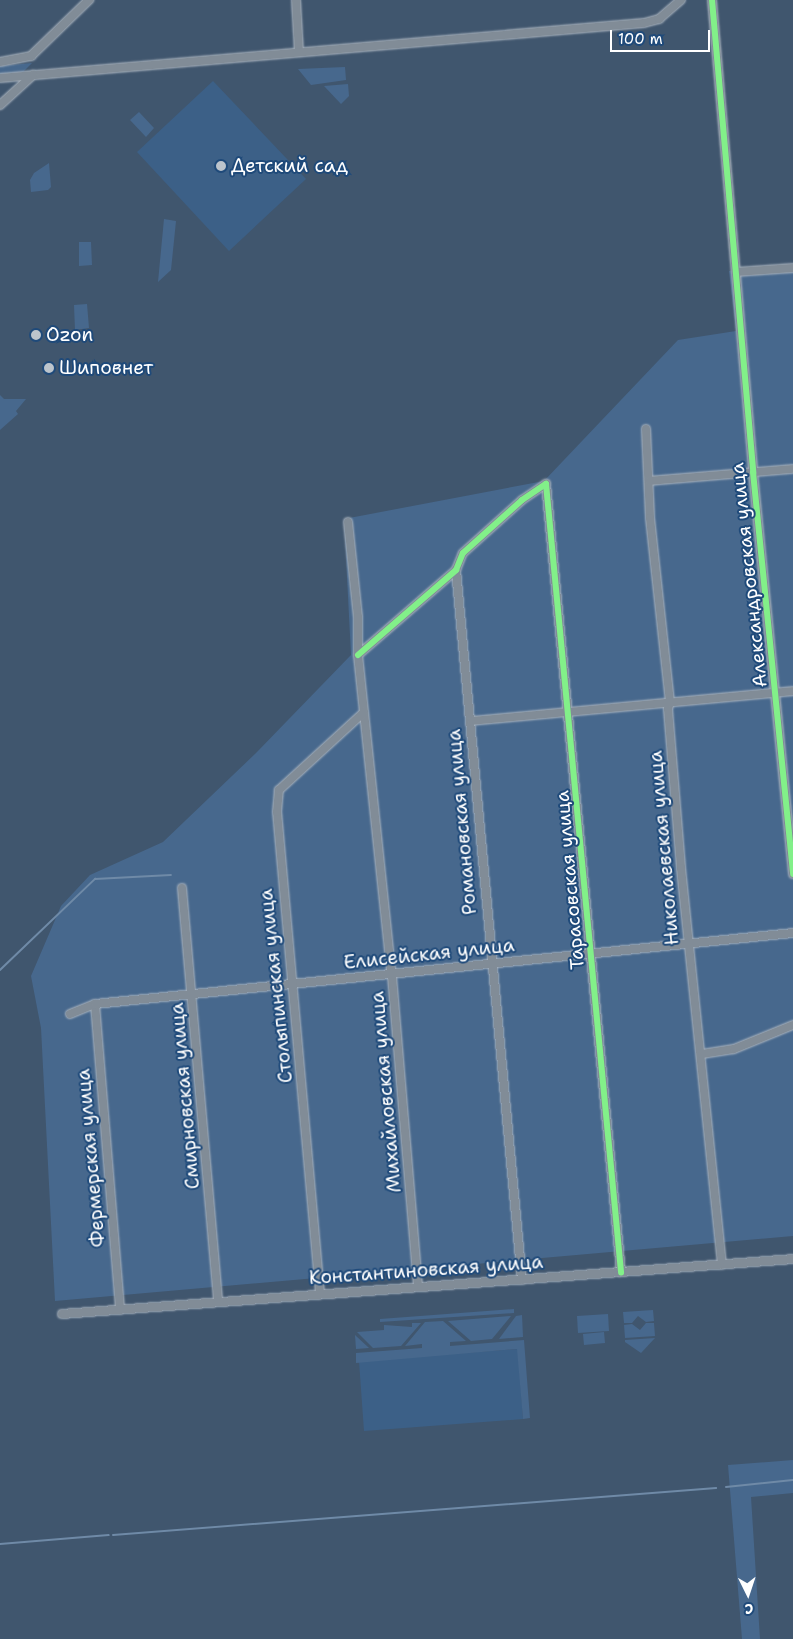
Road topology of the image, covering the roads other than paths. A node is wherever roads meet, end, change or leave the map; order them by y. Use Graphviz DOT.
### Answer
graph roads {
  1 [pos="89,0"];
  2 [pos="296,0"];
  3 [pos="681,0"];
  4 [pos="712,0"];
  5 [pos="299,52"];
  6 [pos="0,62"];
  7 [pos="33,75"];
  8 [pos="0,78"];
  9 [pos="0,105"];
  10 [pos="793,268"];
  11 [pos="736,272"];
  12 [pos="646,429"];
  13 [pos="793,469"];
  14 [pos="753,472"];
  15 [pos="649,480"];
  16 [pos="348,522"];
  17 [pos="456,570"];
  18 [pos="358,655"];
  19 [pos="793,691"];
  20 [pos="776,692"];
  21 [pos="670,702"];
  22 [pos="570,711"];
  23 [pos="364,712"];
  24 [pos="470,720"];
  25 [pos="793,874"];
  26 [pos="182,888"];
  27 [pos="793,934"];
  28 [pos="691,946"];
  29 [pos="592,952"];
  30 [pos="490,964"];
  31 [pos="392,976"];
  32 [pos="293,985"];
  33 [pos="193,994"];
  34 [pos="95,1004"];
  35 [pos="70,1014"];
  36 [pos="793,1026"];
  37 [pos="702,1054"];
  38 [pos="793,1259"];
  39 [pos="722,1265"];
  40 [pos="621,1272"];
  41 [pos="522,1280"];
  42 [pos="418,1287"];
  43 [pos="320,1294"];
  44 [pos="218,1301"];
  45 [pos="120,1310"];
  46 [pos="62,1314"];
  1 -- 6 [label="street"];
  2 -- 5 [label="street"];
  3 -- 5 [label="street"];
  4 -- 11 [label="street, Александровская улица"];
  5 -- 7 [label="street"];
  7 -- 8 [label="street"];
  7 -- 9 [label="street"];
  10 -- 11 [label="street"];
  11 -- 14 [label="street, Александровская улица"];
  12 -- 15 [label="street, Николаевская улица"];
  13 -- 14 [label="street"];
  14 -- 15 [label="street"];
  14 -- 20 [label="street, Александровская улица"];
  15 -- 21 [label="street, Николаевская улица"];
  16 -- 18 [label="street"];
  17 -- 18 [label="street"];
  17 -- 22 [label="street, Тарасовская улица"];
  17 -- 24 [label="street, Романовская улица"];
  18 -- 23 [label="street, Михайловская улица"];
  19 -- 20 [label="street"];
  20 -- 21 [label="street"];
  20 -- 25 [label="street, Александровская улица"];
  21 -- 22 [label="street"];
  21 -- 28 [label="street, Николаевская улица"];
  22 -- 24 [label="street"];
  22 -- 29 [label="street, Тарасовская улица"];
  23 -- 31 [label="street, Михайловская улица"];
  23 -- 32 [label="street, Столыпинская улица"];
  24 -- 30 [label="street, Романовская улица"];
  26 -- 33 [label="street, Смирновская улица"];
  27 -- 28 [label="street, Елисейская улица"];
  28 -- 29 [label="street, Елисейская улица"];
  28 -- 37 [label="street, Николаевская улица"];
  29 -- 30 [label="street, Елисейская улица"];
  29 -- 40 [label="street, Тарасовская улица"];
  30 -- 31 [label="street, Елисейская улица"];
  30 -- 41 [label="street, Романовская улица"];
  31 -- 32 [label="street, Елисейская улица"];
  31 -- 42 [label="street, Михайловская улица"];
  32 -- 33 [label="street, Елисейская улица"];
  32 -- 43 [label="street, Столыпинская улица"];
  33 -- 34 [label="street, Елисейская улица"];
  33 -- 44 [label="street, Смирновская улица"];
  34 -- 35 [label="street, Елисейская улица"];
  34 -- 45 [label="street, Фермерская улица"];
  36 -- 37 [label="street"];
  37 -- 39 [label="street, Николаевская улица"];
  38 -- 39 [label="street, Константиновская улица"];
  39 -- 40 [label="street, Константиновская улица"];
  40 -- 41 [label="street, Константиновская улица"];
  41 -- 42 [label="street, Константиновская улица"];
  42 -- 43 [label="street, Константиновская улица"];
  43 -- 44 [label="street, Константиновская улица"];
  44 -- 45 [label="street, Константиновская улица"];
  45 -- 46 [label="street, Константиновская улица"];
}
